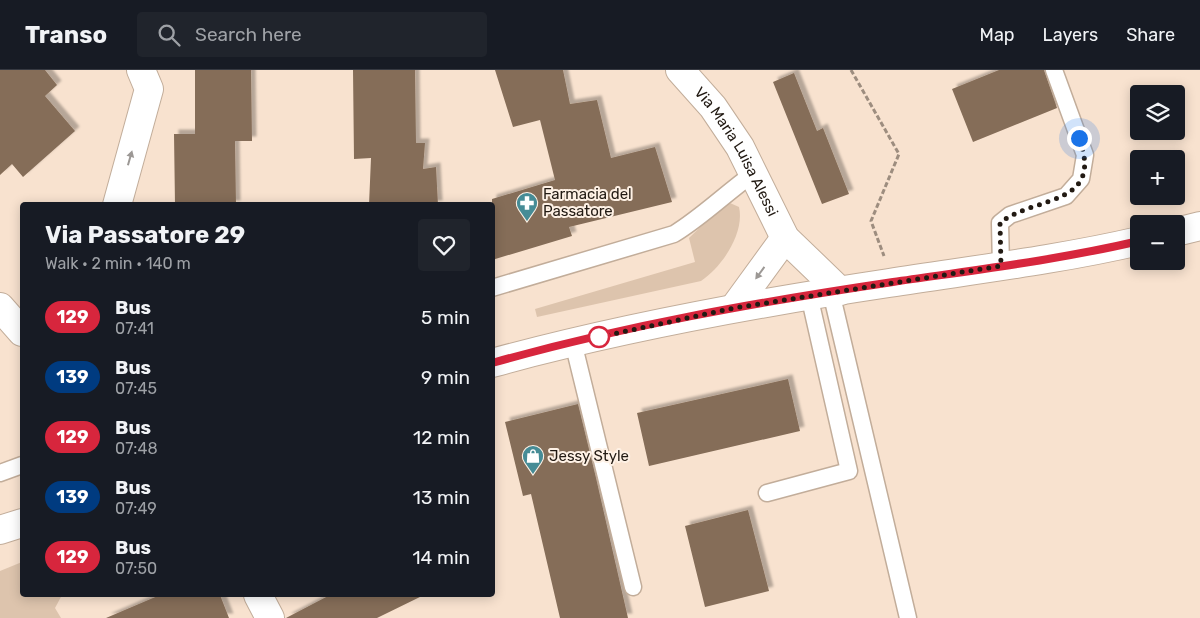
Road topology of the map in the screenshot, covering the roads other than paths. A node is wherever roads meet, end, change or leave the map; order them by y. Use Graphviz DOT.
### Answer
graph roads {
  1 [pos="141,70"];
  2 [pos="680,70"];
  3 [pos="1054,70"];
  4 [pos="754,173"];
  5 [pos="118,202"];
  6 [pos="1200,226"];
  7 [pos="1185,230"];
  8 [pos="785,238"];
  9 [pos="1130,243"];
  10 [pos="1001,266"];
  11 [pos="495,287"];
  12 [pos="827,293"];
  13 [pos="0,307"];
  14 [pos="734,308"];
  15 [pos="20,330"];
  16 [pos="573,342"];
  17 [pos="495,362"];
  18 [pos="20,466"];
  19 [pos="0,473"];
  20 [pos="767,493"];
  21 [pos="20,524"];
  22 [pos="0,530"];
  23 [pos="633,587"];
  24 [pos="259,597"];
  25 [pos="270,618"];
  26 [pos="908,618"];
  5 -- 1 [label="street, one-way"];
  2 -- 4 [label="street, Via Maria Luisa Alessi"];
  3 -- 10 [label="lane"];
  4 -- 8 [label="street, Via Maria Luisa Alessi"];
  4 -- 11 [label="lane"];
  6 -- 7 [label="street"];
  8 -- 12 [label="street, Via Maria Luisa Alessi"];
  8 -- 14 [label="street, one-way"];
  9 -- 10 [label="street"];
  10 -- 12 [label="street"];
  12 -- 14 [label="street"];
  12 -- 20 [label="lane"];
  12 -- 26 [label="lane"];
  13 -- 15 [label="street"];
  14 -- 16 [label="street"];
  16 -- 17 [label="street"];
  16 -- 23 [label="lane"];
  18 -- 19 [label="lane"];
  21 -- 22 [label="street"];
  24 -- 25 [label="street"];
}
